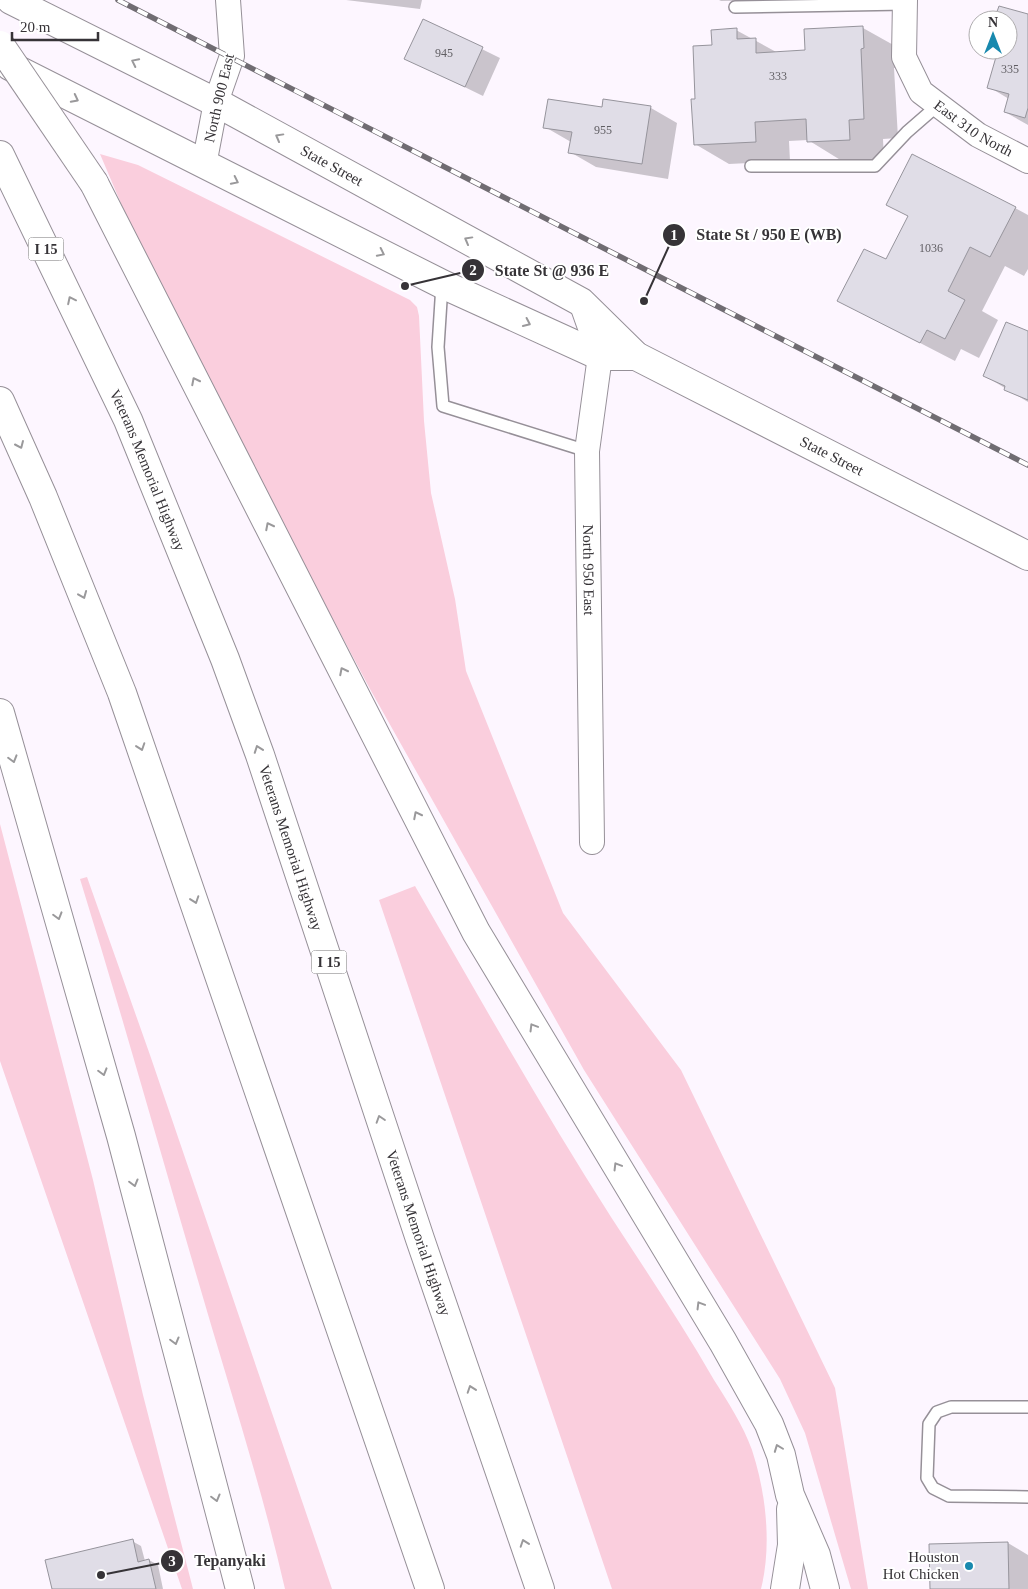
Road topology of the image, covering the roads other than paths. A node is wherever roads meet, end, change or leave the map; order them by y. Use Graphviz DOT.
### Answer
graph roads {
  1 [pos="11,0"];
  2 [pos="228,0"];
  3 [pos="905,2"];
  4 [pos="735,7"];
  5 [pos="0,45"];
  6 [pos="0,61"];
  7 [pos="929,98"];
  8 [pos="216,102"];
  9 [pos="0,155"];
  10 [pos="1028,161"];
  11 [pos="204,165"];
  12 [pos="751,166"];
  13 [pos="442,284"];
  14 [pos="581,302"];
  15 [pos="600,356"];
  16 [pos="636,356"];
  17 [pos="0,401"];
  18 [pos="587,451"];
  19 [pos="1028,556"];
  20 [pos="0,712"];
  21 [pos="592,842"];
  22 [pos="1028,1408"];
  23 [pos="790,1495"];
  24 [pos="1028,1496"];
  25 [pos="240,1589"];
  26 [pos="430,1589"];
  27 [pos="540,1589"];
  28 [pos="785,1589"];
  29 [pos="825,1589"];
  8 -- 1 [label="main road, State Street, one-way"];
  2 -- 8 [label="street, North 900 East"];
  3 -- 4 [label="lane"];
  3 -- 7 [label="street"];
  23 -- 5 [label="main road, one-way, bridge"];
  6 -- 11 [label="main road, State Street, one-way"];
  7 -- 10 [label="street, East 310 North"];
  7 -- 12 [label="lane"];
  8 -- 11 [label="street, North 900 East"];
  14 -- 8 [label="main road, State Street, one-way"];
  27 -- 9 [label="main road, Veterans Memorial Highway / I 15, one-way"];
  11 -- 13 [label="main road, State Street, one-way"];
  13 -- 15 [label="main road, State Street, one-way"];
  13 -- 18 [label="lane"];
  14 -- 15 [label="street, North 950 East"];
  14 -- 16 [label="main road, State Street"];
  15 -- 16 [label="main road, State Street"];
  15 -- 18 [label="street, North 950 East"];
  16 -- 19 [label="main road, State Street"];
  17 -- 26 [label="main road, one-way"];
  18 -- 21 [label="street, North 950 East"];
  20 -- 25 [label="main road, one-way"];
  22 -- 24 [label="lane"];
  23 -- 28 [label="main road"];
  23 -- 29 [label="main road"];
}
